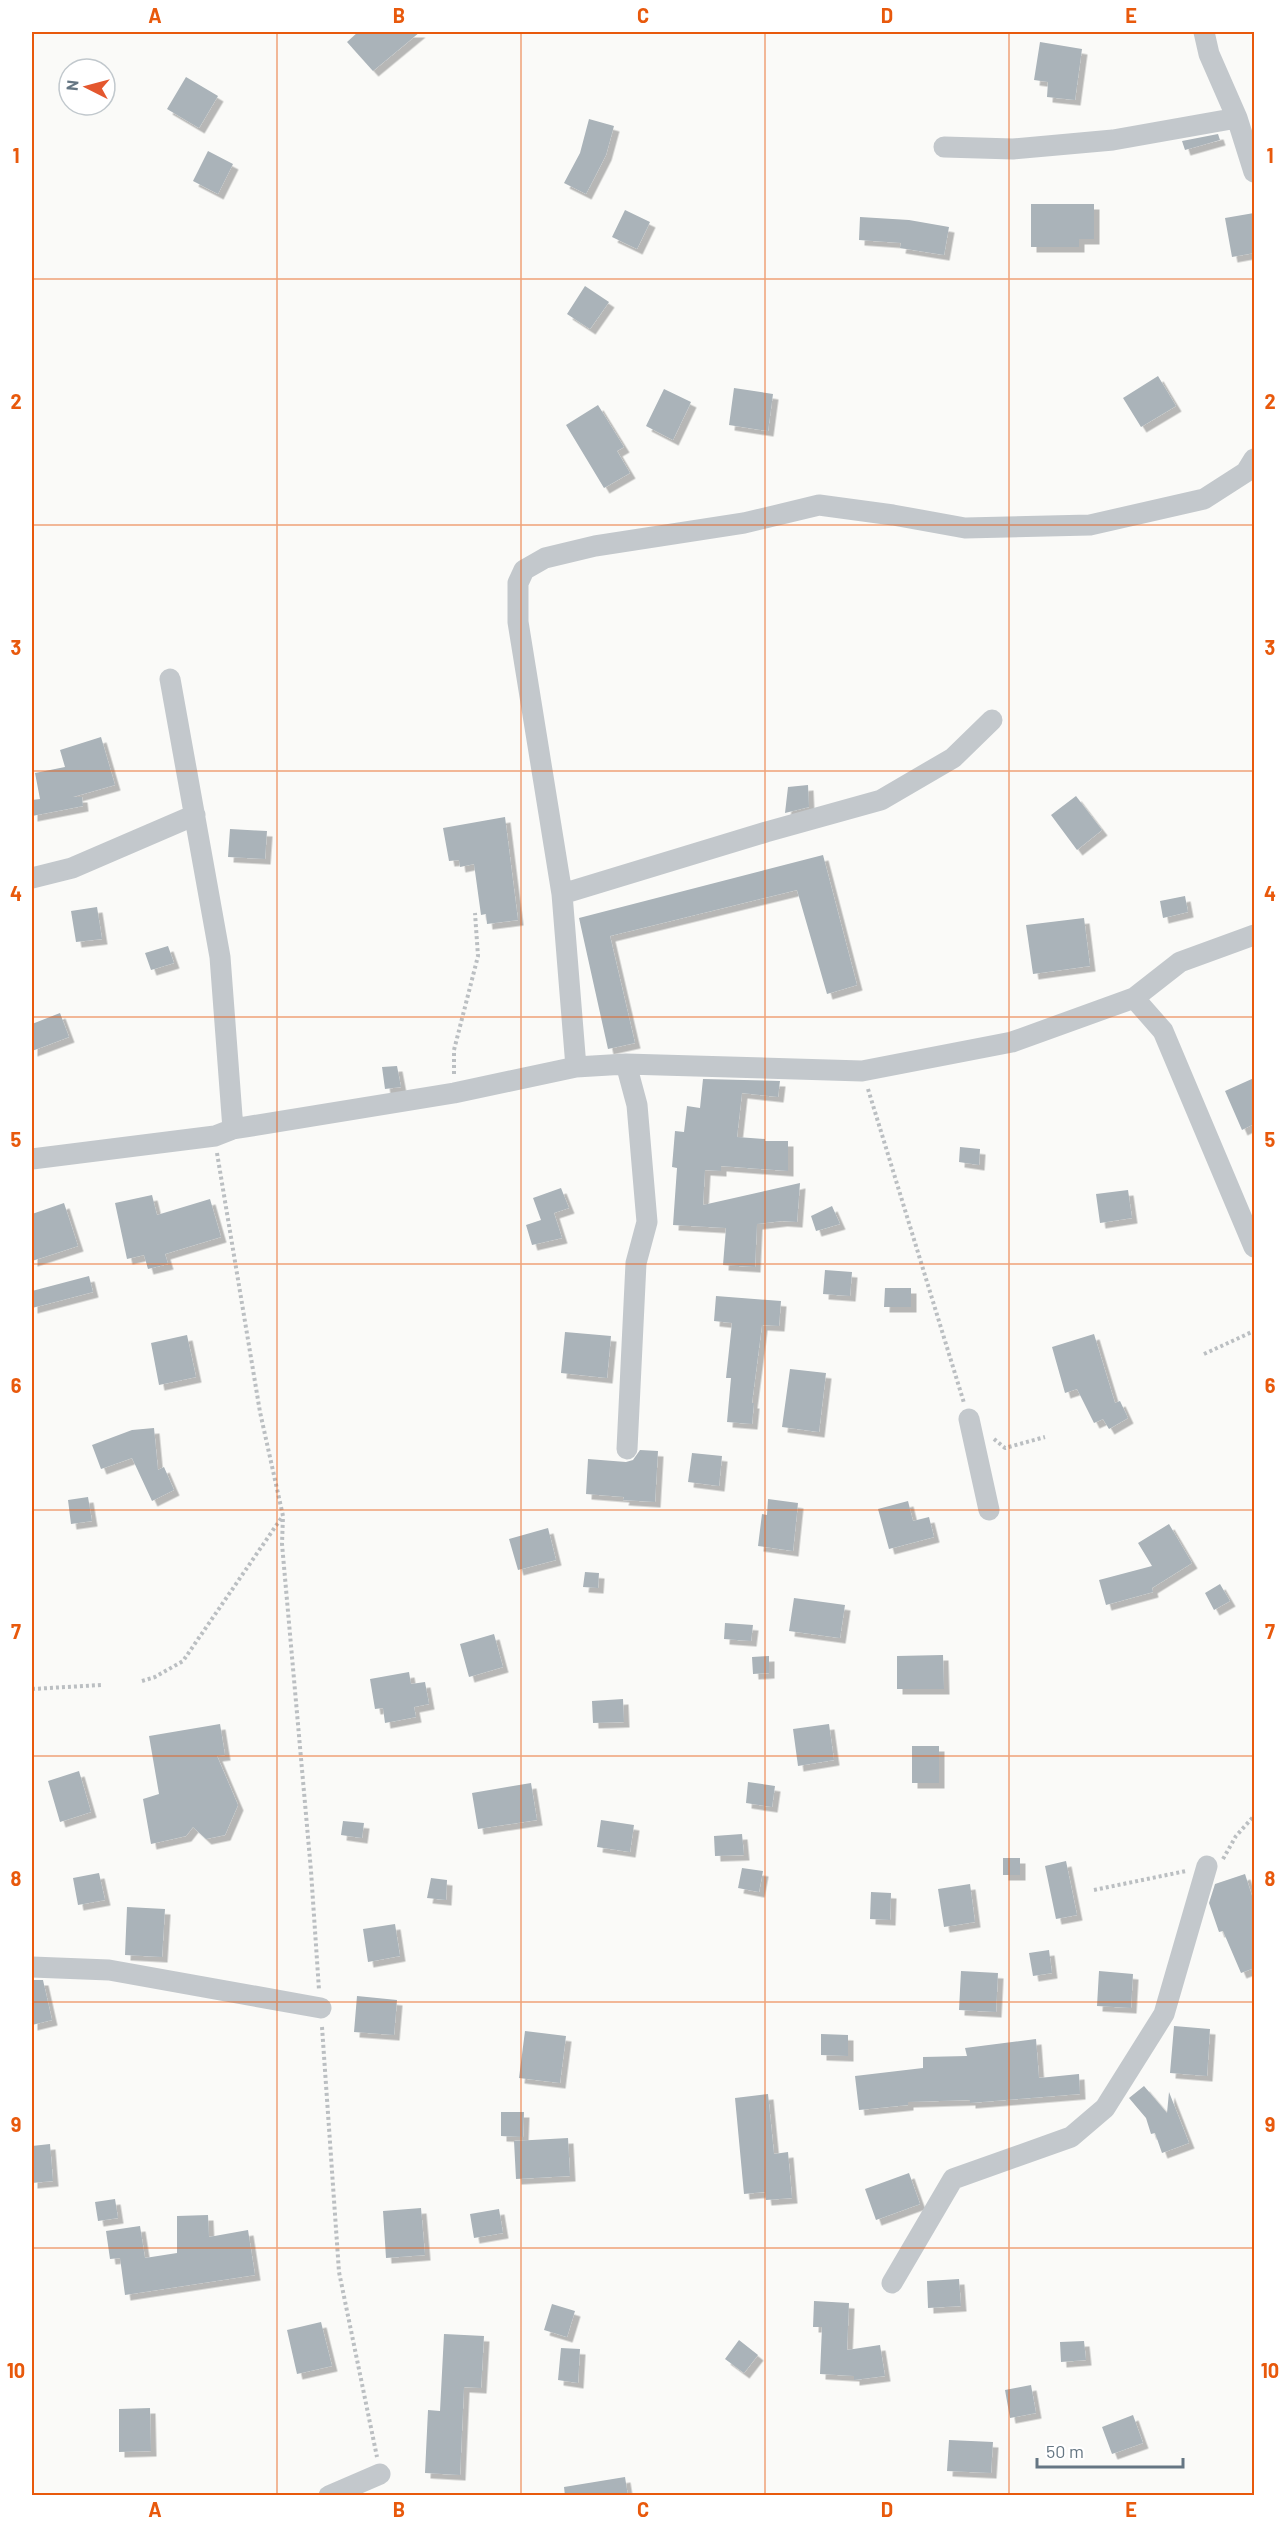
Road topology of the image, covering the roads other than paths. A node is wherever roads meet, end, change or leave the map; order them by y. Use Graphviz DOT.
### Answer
graph roads {
  1 [pos="1204,32"];
  2 [pos="1237,118"];
  3 [pos="944,147"];
  4 [pos="1254,172"];
  5 [pos="1254,459"];
  6 [pos="170,679"];
  7 [pos="992,720"];
  8 [pos="195,815"];
  9 [pos="32,878"];
  10 [pos="562,894"];
  11 [pos="1254,935"];
  12 [pos="1134,998"];
  13 [pos="626,1064"];
  14 [pos="576,1067"];
  15 [pos="224,1133"];
  16 [pos="32,1159"];
  17 [pos="1254,1247"];
  18 [pos="969,1419"];
  19 [pos="627,1449"];
  20 [pos="989,1510"];
  21 [pos="1207,1866"];
  22 [pos="32,1967"];
  23 [pos="321,2008"];
  24 [pos="892,2283"];
  25 [pos="380,2474"];
  26 [pos="329,2496"];
  1 -- 2 [label="street"];
  2 -- 3 [label="street"];
  2 -- 4 [label="street"];
  5 -- 10 [label="street"];
  6 -- 8 [label="street"];
  7 -- 10 [label="street"];
  8 -- 9 [label="street"];
  8 -- 15 [label="street"];
  10 -- 14 [label="street"];
  11 -- 12 [label="street"];
  12 -- 13 [label="street"];
  12 -- 17 [label="street"];
  13 -- 14 [label="street"];
  13 -- 19 [label="street"];
  14 -- 15 [label="street"];
  15 -- 16 [label="street"];
  18 -- 20 [label="street"];
  21 -- 24 [label="street"];
  22 -- 23 [label="street"];
  25 -- 26 [label="street"];
}
